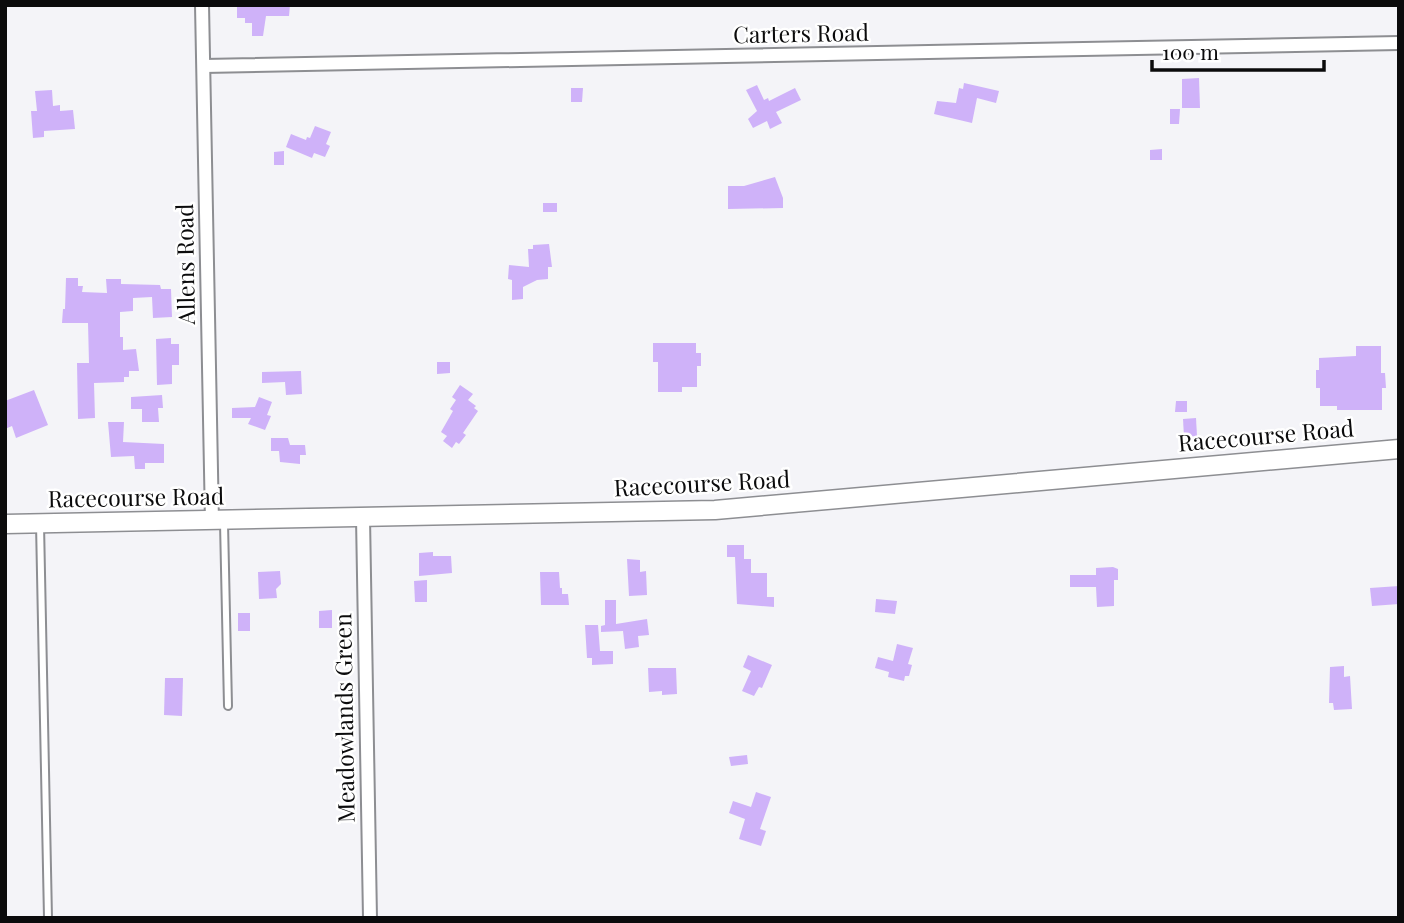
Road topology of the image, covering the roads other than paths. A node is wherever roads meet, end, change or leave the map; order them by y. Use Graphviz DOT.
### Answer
graph roads {
  1 [pos="202,5"];
  2 [pos="1399,43"];
  3 [pos="204,66"];
  4 [pos="1399,449"];
  5 [pos="363,518"];
  6 [pos="218,521"];
  7 [pos="5,524"];
  8 [pos="40,524"];
  9 [pos="228,706"];
  10 [pos="48,918"];
  11 [pos="370,918"];
  1 -- 3 [label="street, Allens Road"];
  2 -- 3 [label="street, Carters Road"];
  3 -- 6 [label="street, Allens Road"];
  4 -- 5 [label="street, Racecourse Road"];
  5 -- 6 [label="street, Racecourse Road"];
  5 -- 11 [label="street, Meadowlands Green"];
  6 -- 8 [label="street, Racecourse Road"];
  6 -- 9 [label="lane"];
  7 -- 8 [label="street, Racecourse Road"];
  8 -- 10 [label="lane"];
}
